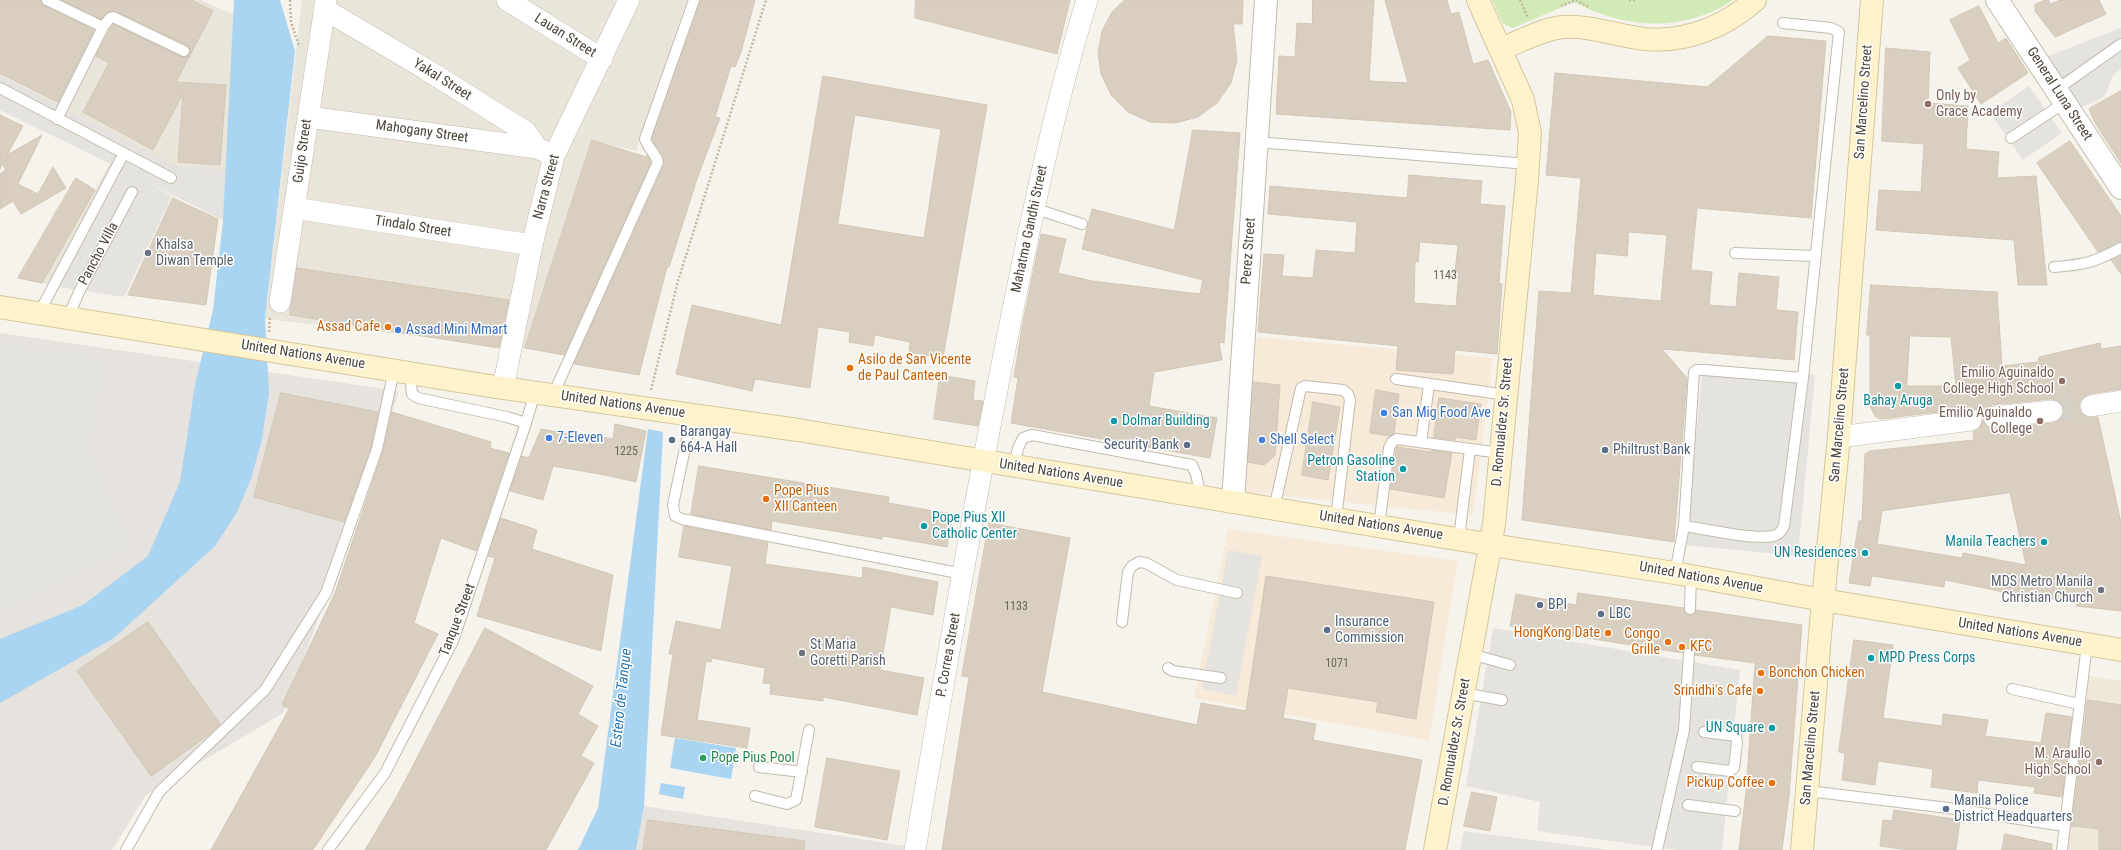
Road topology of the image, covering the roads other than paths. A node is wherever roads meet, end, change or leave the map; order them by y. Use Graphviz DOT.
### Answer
graph roads {
  1 [pos="47,0"];
  2 [pos="507,0"];
  3 [pos="629,0"];
  4 [pos="694,0"];
  5 [pos="1088,0"];
  6 [pos="1266,0"];
  7 [pos="1478,0"];
  8 [pos="1755,0"];
  9 [pos="1872,0"];
  10 [pos="1997,0"];
  11 [pos="325,5"];
  12 [pos="1783,23"];
  13 [pos="103,27"];
  14 [pos="2121,44"];
  15 [pos="1500,49"];
  16 [pos="184,51"];
  17 [pos="602,59"];
  18 [pos="0,88"];
  19 [pos="2060,96"];
  20 [pos="308,117"];
  21 [pos="57,119"];
  22 [pos="2011,138"];
  23 [pos="1257,142"];
  24 [pos="545,152"];
  25 [pos="124,153"];
  26 [pos="1528,164"];
  27 [pos="171,178"];
  28 [pos="2121,188"];
  29 [pos="132,192"];
  30 [pos="294,208"];
  31 [pos="1033,208"];
  32 [pos="1082,224"];
  33 [pos="532,246"];
  34 [pos="2121,248"];
  35 [pos="1735,253"];
  36 [pos="1815,256"];
  37 [pos="2054,267"];
  38 [pos="280,302"];
  39 [pos="0,307"];
  40 [pos="39,313"];
  41 [pos="68,317"];
  42 [pos="402,372"];
  43 [pos="1803,378"];
  44 [pos="1396,379"];
  45 [pos="1429,385"];
  46 [pos="503,388"];
  47 [pos="544,393"];
  48 [pos="1506,395"];
  49 [pos="2121,402"];
  50 [pos="2091,406"];
  51 [pos="2052,411"];
  52 [pos="682,414"];
  53 [pos="1994,417"];
  54 [pos="1971,420"];
  55 [pos="526,423"];
  56 [pos="1839,437"];
  57 [pos="1421,442"];
  58 [pos="1470,449"];
  59 [pos="1500,453"];
  60 [pos="982,461"];
  61 [pos="1014,466"];
  62 [pos="1201,497"];
  63 [pos="1233,502"];
  64 [pos="1274,509"];
  65 [pos="1336,518"];
  66 [pos="1378,526"];
  67 [pos="1684,526"];
  68 [pos="1459,538"];
  69 [pos="1491,544"];
  70 [pos="963,574"];
  71 [pos="1683,574"];
  72 [pos="1237,593"];
  73 [pos="1823,600"];
  74 [pos="1690,609"];
  75 [pos="1122,622"];
  76 [pos="2087,644"];
  77 [pos="2121,650"];
  78 [pos="1471,654"];
  79 [pos="1689,654"];
  80 [pos="1510,665"];
  81 [pos="1168,668"];
  82 [pos="1221,678"];
  83 [pos="2012,689"];
  84 [pos="1463,693"];
  85 [pos="1502,700"];
  86 [pos="2079,704"];
  87 [pos="809,730"];
  88 [pos="1704,732"];
  89 [pos="759,767"];
  90 [pos="1697,767"];
  91 [pos="802,772"];
  92 [pos="1808,791"];
  93 [pos="755,796"];
  94 [pos="1688,805"];
  95 [pos="1735,811"];
  96 [pos="2064,826"];
  97 [pos="126,850"];
  98 [pos="328,850"];
  99 [pos="915,850"];
  100 [pos="1435,850"];
  101 [pos="1657,850"];
  102 [pos="1802,850"];
  103 [pos="2062,850"];
  1 -- 13 [label="lane"];
  2 -- 17 [label="street, Lauan Street"];
  3 -- 17 [label="street, Narra Street"];
  4 -- 47 [label="lane, Tanque Street"];
  5 -- 31 [label="street, Mahatma Gandhi Street"];
  6 -- 23 [label="street, Perez Street"];
  7 -- 15 [label="main road, D. Romualdez Sr. Street"];
  8 -- 15 [label="main road"];
  9 -- 56 [label="main road, San Marcelino Street"];
  10 -- 19 [label="street, General Luna Street"];
  11 -- 20 [label="street, Guijo Street"];
  11 -- 24 [label="street, Yakal Street"];
  12 -- 36 [label="lane"];
  13 -- 16 [label="lane"];
  13 -- 21 [label="lane"];
  14 -- 19 [label="lane"];
  15 -- 26 [label="main road, D. Romualdez Sr. Street"];
  17 -- 24 [label="street, Narra Street"];
  18 -- 21 [label="lane"];
  19 -- 22 [label="lane"];
  19 -- 28 [label="street, General Luna Street"];
  20 -- 24 [label="street, Mahogany Street"];
  20 -- 30 [label="street, Guijo Street"];
  21 -- 25 [label="lane"];
  23 -- 26 [label="lane"];
  23 -- 63 [label="street, Perez Street"];
  24 -- 33 [label="street, Narra Street"];
  25 -- 27 [label="lane"];
  25 -- 40 [label="lane"];
  26 -- 48 [label="main road, D. Romualdez Sr. Street"];
  29 -- 41 [label="lane, Pancho Villa"];
  30 -- 33 [label="street, Tindalo Street"];
  30 -- 38 [label="street, Guijo Street"];
  31 -- 32 [label="lane"];
  31 -- 60 [label="street, Mahatma Gandhi Street"];
  33 -- 46 [label="street, Narra Street"];
  34 -- 37 [label="lane"];
  35 -- 36 [label="lane"];
  36 -- 43 [label="lane"];
  39 -- 40 [label="main road, United Nations Avenue"];
  40 -- 41 [label="main road, United Nations Avenue"];
  41 -- 42 [label="main road, United Nations Avenue"];
  42 -- 46 [label="main road, United Nations Avenue"];
  42 -- 55 [label="lane"];
  42 -- 97 [label="lane"];
  43 -- 67 [label="lane"];
  43 -- 67 [label="lane"];
  44 -- 45 [label="lane"];
  45 -- 48 [label="lane"];
  45 -- 57 [label="lane"];
  46 -- 47 [label="main road, United Nations Avenue"];
  47 -- 52 [label="main road, United Nations Avenue"];
  47 -- 55 [label="lane, Tanque Street"];
  48 -- 59 [label="main road, D. Romualdez Sr. Street"];
  49 -- 50 [label="street"];
  51 -- 53 [label="street"];
  52 -- 60 [label="main road, United Nations Avenue"];
  52 -- 70 [label="lane"];
  54 -- 56 [label="street"];
  55 -- 98 [label="lane, Tanque Street"];
  56 -- 73 [label="main road, San Marcelino Street"];
  57 -- 58 [label="lane"];
  57 -- 66 [label="lane"];
  58 -- 59 [label="lane"];
  58 -- 68 [label="lane"];
  59 -- 69 [label="main road, D. Romualdez Sr. Street"];
  60 -- 61 [label="main road, United Nations Avenue"];
  60 -- 70 [label="street, P. Correa Street"];
  61 -- 62 [label="main road, United Nations Avenue"];
  61 -- 62 [label="lane"];
  62 -- 63 [label="main road, United Nations Avenue"];
  63 -- 64 [label="main road, United Nations Avenue"];
  64 -- 65 [label="main road, United Nations Avenue"];
  64 -- 65 [label="lane"];
  65 -- 66 [label="main road, United Nations Avenue"];
  66 -- 68 [label="main road, United Nations Avenue"];
  67 -- 71 [label="lane"];
  68 -- 69 [label="main road, United Nations Avenue"];
  69 -- 71 [label="main road, United Nations Avenue"];
  69 -- 78 [label="main road, D. Romualdez Sr. Street"];
  70 -- 99 [label="street, P. Correa Street"];
  71 -- 73 [label="main road, United Nations Avenue"];
  71 -- 74 [label="lane"];
  72 -- 75 [label="lane"];
  73 -- 76 [label="main road, United Nations Avenue"];
  73 -- 92 [label="main road, San Marcelino Street"];
  76 -- 77 [label="main road, United Nations Avenue"];
  76 -- 86 [label="lane"];
  78 -- 80 [label="lane"];
  78 -- 84 [label="main road, D. Romualdez Sr. Street"];
  79 -- 101 [label="lane"];
  81 -- 82 [label="lane"];
  83 -- 86 [label="lane"];
  84 -- 85 [label="lane"];
  84 -- 100 [label="main road, D. Romualdez Sr. Street"];
  86 -- 96 [label="lane"];
  87 -- 91 [label="lane"];
  88 -- 90 [label="lane"];
  89 -- 91 [label="lane"];
  91 -- 93 [label="lane"];
  92 -- 96 [label="lane"];
  92 -- 102 [label="main road, San Marcelino Street"];
  94 -- 95 [label="lane"];
  96 -- 103 [label="lane"];
}
